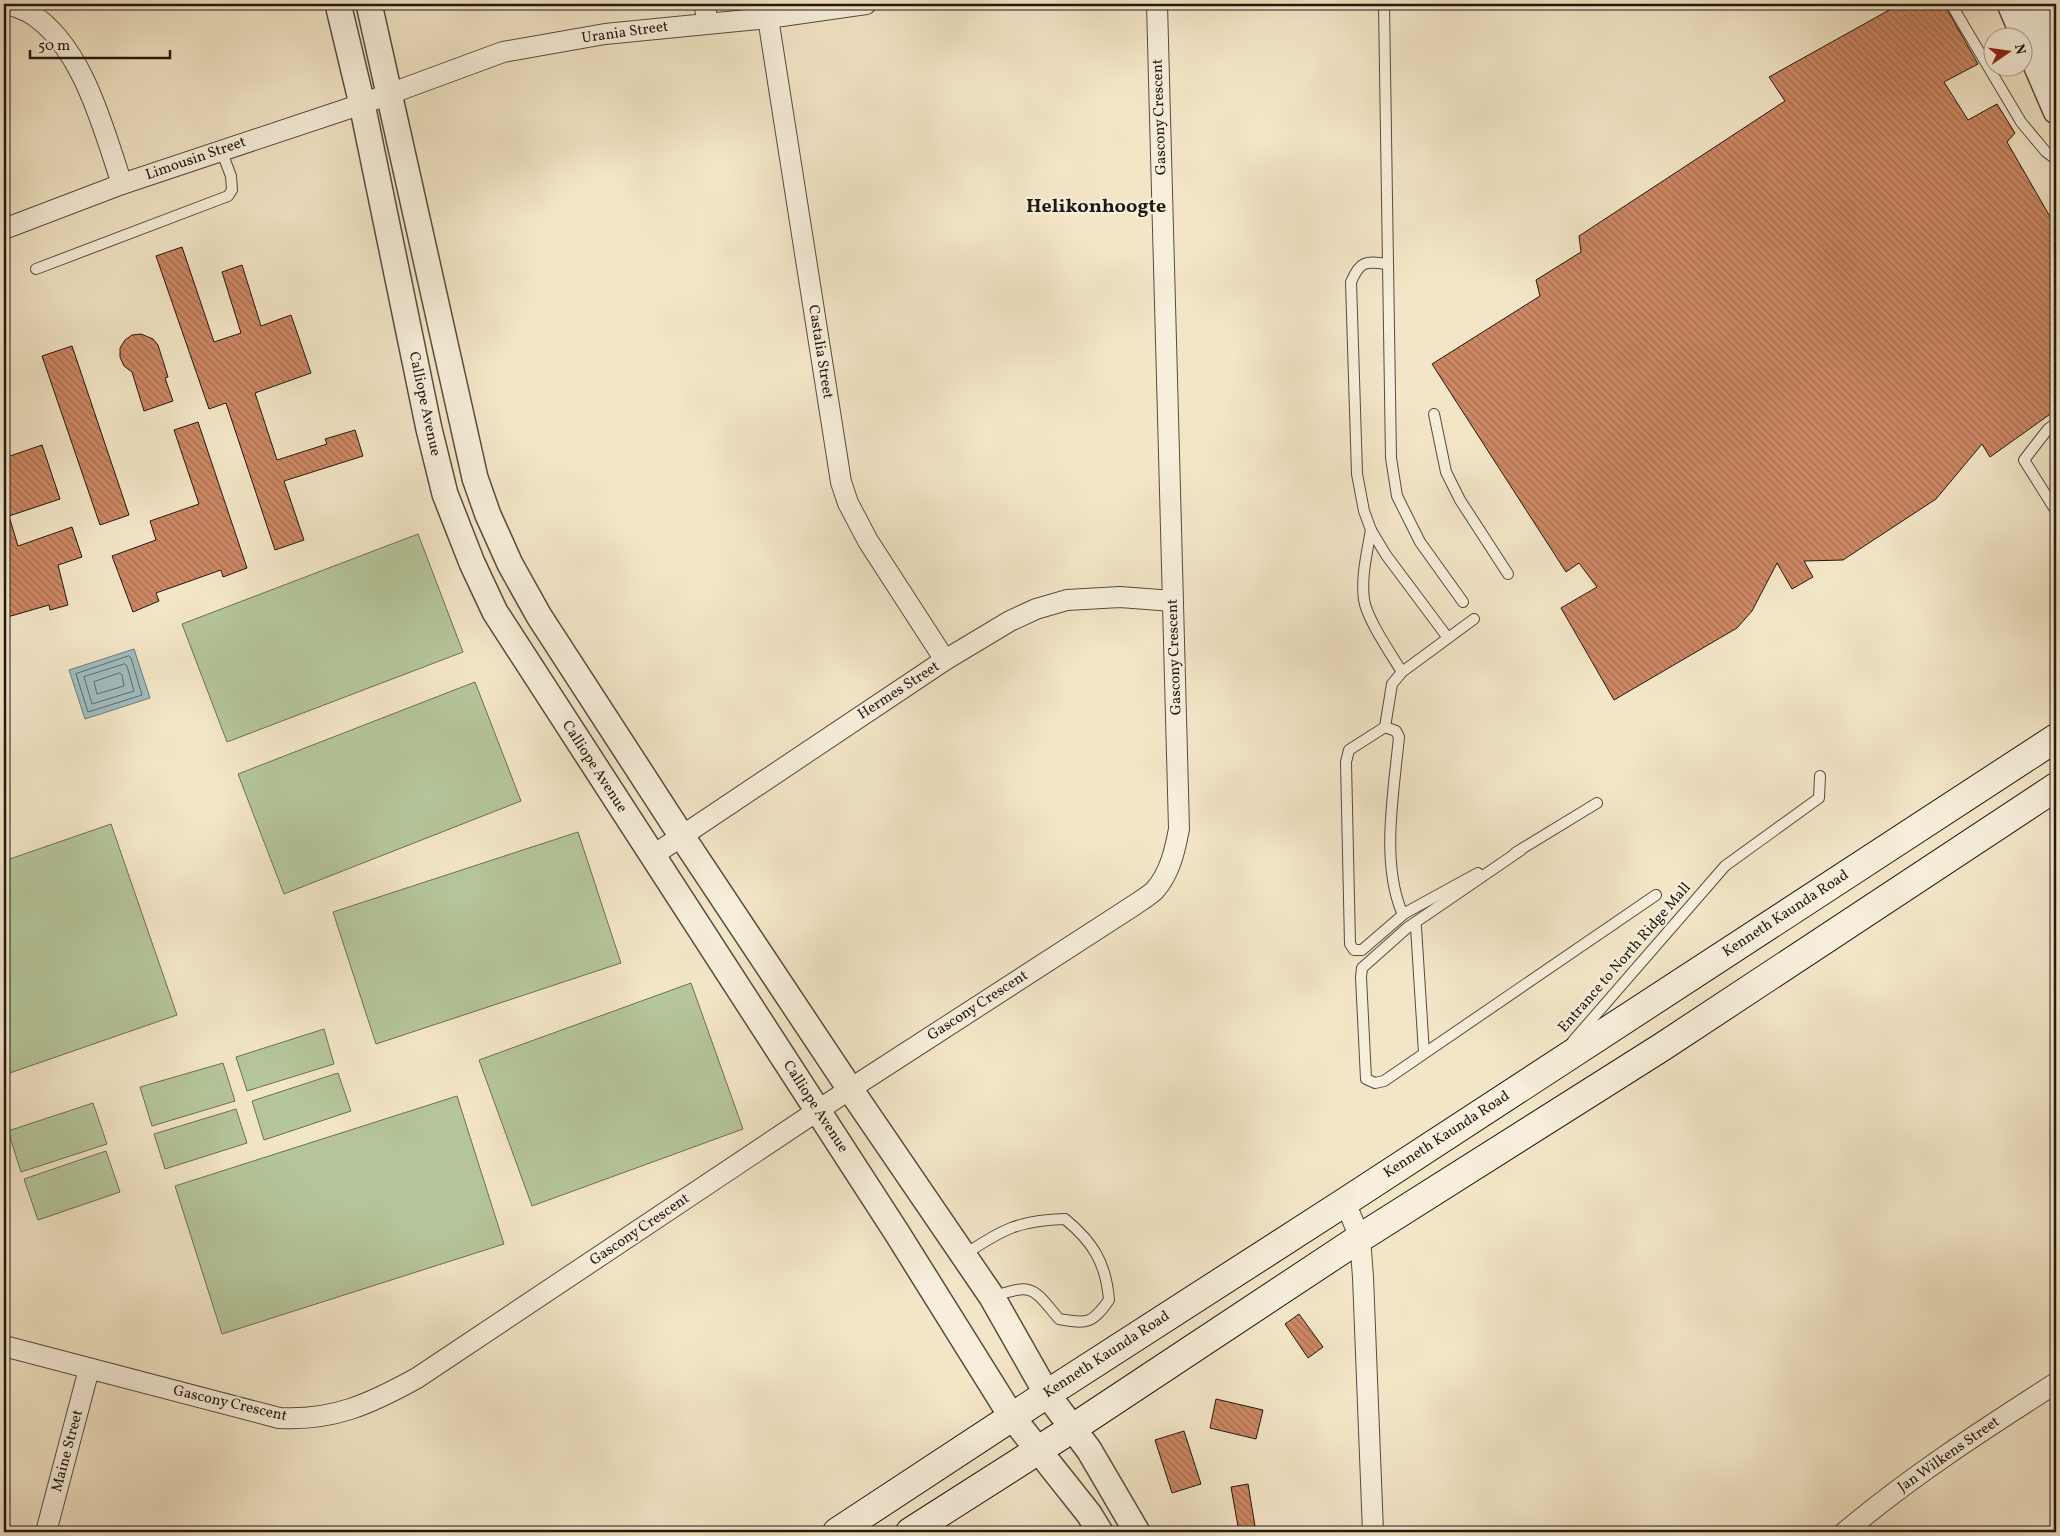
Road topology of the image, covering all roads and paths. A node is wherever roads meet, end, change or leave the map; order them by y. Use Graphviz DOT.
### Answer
graph roads {
  1 [pos="8,4"];
  2 [pos="338,4"];
  3 [pos="370,4"];
  4 [pos="866,4"];
  5 [pos="1157,4"];
  6 [pos="1384,4"];
  7 [pos="1951,4"];
  8 [pos="2010,4"];
  9 [pos="2033,4"];
  10 [pos="706,13"];
  11 [pos="768,18"];
  12 [pos="2056,54"];
  13 [pos="390,93"];
  14 [pos="362,104"];
  15 [pos="2056,111"];
  16 [pos="221,150"];
  17 [pos="2056,159"];
  18 [pos="122,184"];
  19 [pos="4,229"];
  20 [pos="1387,264"];
  21 [pos="36,269"];
  22 [pos="1434,414"];
  23 [pos="2056,423"];
  24 [pos="2052,496"];
  25 [pos="2056,511"];
  26 [pos="1371,530"];
  27 [pos="1508,574"];
  28 [pos="1173,601"];
  29 [pos="1463,602"];
  30 [pos="1474,619"];
  31 [pos="1448,638"];
  32 [pos="946,660"];
  33 [pos="1402,672"];
  34 [pos="1385,727"];
  35 [pos="2056,738"];
  36 [pos="1820,776"];
  37 [pos="2056,787"];
  38 [pos="1597,802"];
  39 [pos="681,835"];
  40 [pos="1521,850"];
  41 [pos="652,856"];
  42 [pos="1656,894"];
  43 [pos="1405,913"];
  44 [pos="1413,926"];
  45 [pos="1424,1053"];
  46 [pos="1547,1070"];
  47 [pos="850,1089"];
  48 [pos="818,1111"];
  49 [pos="1345,1202"];
  50 [pos="1360,1238"];
  51 [pos="964,1255"];
  52 [pos="992,1297"];
  53 [pos="4,1346"];
  54 [pos="89,1369"];
  55 [pos="2056,1382"];
  56 [pos="1047,1394"];
  57 [pos="1012,1417"];
  58 [pos="1072,1428"];
  59 [pos="1037,1451"];
  60 [pos="46,1532"];
  61 [pos="837,1532"];
  62 [pos="910,1532"];
  63 [pos="1100,1532"];
  64 [pos="1137,1532"];
  65 [pos="1373,1532"];
  66 [pos="1845,1532"];
  1 -- 18 [label="street"];
  2 -- 14 [label="street, Calliope Avenue"];
  3 -- 13 [label="street"];
  4 -- 11 [label="street, Urania Street"];
  5 -- 28 [label="street, Gascony Crescent"];
  6 -- 20 [label="lane"];
  7 -- 17 [label="lane"];
  8 -- 15 [label="street"];
  9 -- 12 [label="street"];
  10 -- 11 [label="street, Urania Street"];
  10 -- 13 [label="street, Urania Street"];
  11 -- 32 [label="street, Castalia Street"];
  13 -- 14 [label="street, Limousin Street"];
  13 -- 39 [label="street"];
  14 -- 16 [label="street, Limousin Street"];
  14 -- 41 [label="street, Calliope Avenue"];
  16 -- 18 [label="street, Limousin Street"];
  16 -- 21 [label="lane"];
  18 -- 19 [label="street, Limousin Street"];
  20 -- 26 [label="lane"];
  20 -- 29 [label="lane"];
  22 -- 27 [label="lane"];
  23 -- 24 [label="lane"];
  24 -- 25 [label="lane"];
  26 -- 31 [label="lane"];
  26 -- 33 [label="lane"];
  28 -- 32 [label="street, Hermes Street"];
  28 -- 47 [label="street, Gascony Crescent"];
  30 -- 31 [label="lane"];
  31 -- 33 [label="lane"];
  32 -- 39 [label="street, Hermes Street"];
  33 -- 34 [label="lane"];
  34 -- 43 [label="lane"];
  34 -- 43 [label="lane"];
  35 -- 46 [label="main road, Kenneth Kaunda Road"];
  36 -- 46 [label="lane, Entrance to North Ridge Mall"];
  37 -- 50 [label="main road"];
  38 -- 40 [label="lane"];
  39 -- 41 [label="street, Hermes Street"];
  39 -- 47 [label="street"];
  40 -- 43 [label="lane"];
  40 -- 44 [label="lane"];
  41 -- 48 [label="street, Calliope Avenue"];
  42 -- 45 [label="lane"];
  44 -- 45 [label="lane"];
  44 -- 45 [label="lane"];
  46 -- 49 [label="main road, Kenneth Kaunda Road"];
  47 -- 48 [label="street, Gascony Crescent"];
  47 -- 51 [label="street"];
  48 -- 54 [label="street, Gascony Crescent"];
  48 -- 57 [label="street, Calliope Avenue"];
  49 -- 50 [label="street"];
  49 -- 56 [label="main road, Kenneth Kaunda Road"];
  50 -- 58 [label="main road"];
  50 -- 65 [label="street"];
  51 -- 52 [label="street"];
  51 -- 52 [label="lane"];
  52 -- 56 [label="street"];
  53 -- 54 [label="street, Gascony Crescent"];
  54 -- 60 [label="street, Maine Street"];
  55 -- 66 [label="street, Jan Wilkens Street"];
  56 -- 57 [label="main road, Kenneth Kaunda Road"];
  56 -- 58 [label="street"];
  57 -- 59 [label="street, Calliope Avenue"];
  57 -- 61 [label="main road, Kenneth Kaunda Road"];
  58 -- 59 [label="main road"];
  58 -- 64 [label="street"];
  59 -- 62 [label="main road"];
  59 -- 63 [label="street, Calliope Avenue"];
}
